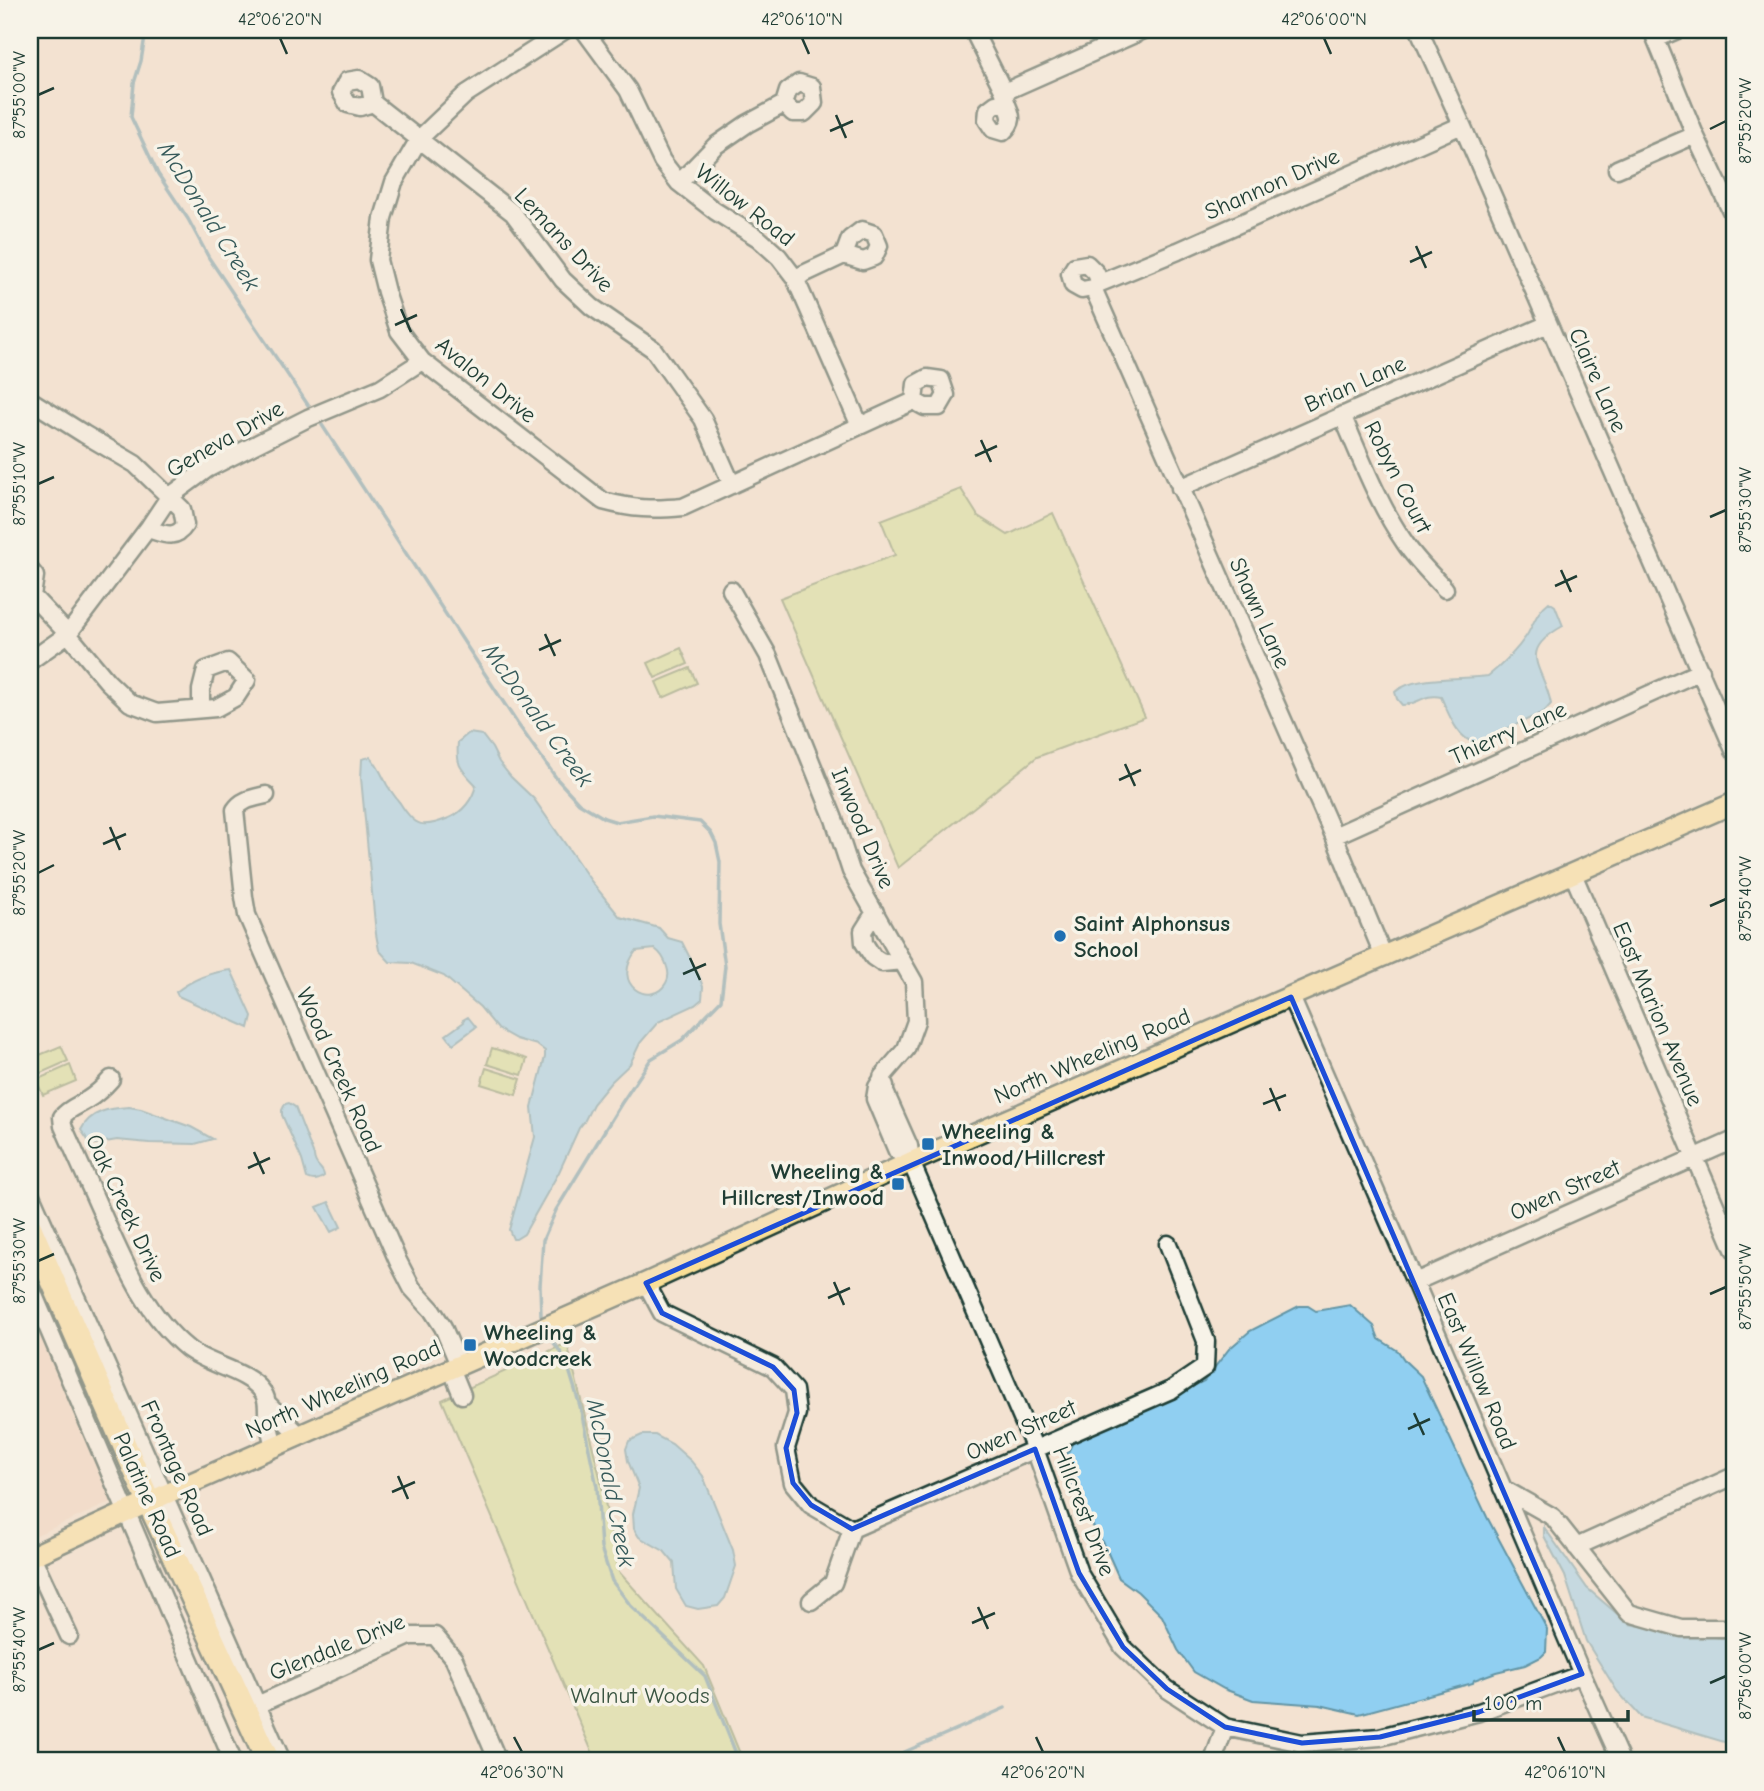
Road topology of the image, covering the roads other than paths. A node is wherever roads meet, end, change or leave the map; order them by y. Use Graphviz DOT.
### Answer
graph roads {
  1 [pos="565,30"];
  2 [pos="584,30"];
  3 [pos="974,30"];
  4 [pos="1144,30"];
  5 [pos="1419,30"];
  6 [pos="1676,30"];
  7 [pos="1654,34"];
  8 [pos="373,103"];
  9 [pos="783,104"];
  10 [pos="1462,125"];
  11 [pos="1695,135"];
  12 [pos="419,139"];
  13 [pos="1616,169"];
  14 [pos="679,183"];
  15 [pos="1734,217"];
  16 [pos="844,255"];
  17 [pos="795,278"];
  18 [pos="1096,286"];
  19 [pos="1548,324"];
  20 [pos="422,361"];
  21 [pos="30,400"];
  22 [pos="914,401"];
  23 [pos="1342,415"];
  24 [pos="860,426"];
  25 [pos="732,485"];
  26 [pos="1180,488"];
  27 [pos="169,497"];
  28 [pos="148,529"];
  29 [pos="30,570"];
  30 [pos="1445,589"];
  31 [pos="731,590"];
  32 [pos="31,597"];
  33 [pos="68,634"];
  34 [pos="30,661"];
  35 [pos="1702,671"];
  36 [pos="201,709"];
  37 [pos="1734,750"];
  38 [pos="266,795"];
  39 [pos="1734,803"];
  40 [pos="1334,836"];
  41 [pos="1573,874"];
  42 [pos="874,912"];
  43 [pos="1384,957"];
  44 [pos="902,961"];
  45 [pos="1290,998"];
  46 [pos="111,1079"];
  47 [pos="1734,1140"];
  48 [pos="1694,1158"];
  49 [pos="911,1162"];
  50 [pos="30,1193"];
  51 [pos="30,1228"];
  52 [pos="1168,1244"];
  53 [pos="1734,1249"];
  54 [pos="30,1257"];
  55 [pos="1415,1282"];
  56 [pos="646,1283"];
  57 [pos="30,1286"];
  58 [pos="455,1366"];
  59 [pos="463,1395"];
  60 [pos="268,1404"];
  61 [pos="300,1436"];
  62 [pos="274,1448"];
  63 [pos="1035,1448"];
  64 [pos="1734,1476"];
  65 [pos="1502,1488"];
  66 [pos="145,1504"];
  67 [pos="852,1529"];
  68 [pos="1576,1547"];
  69 [pos="31,1556"];
  70 [pos="811,1601"];
  71 [pos="1734,1628"];
  72 [pos="69,1636"];
  73 [pos="1582,1674"];
  74 [pos="257,1705"];
  75 [pos="1225,1727"];
  76 [pos="227,1759"];
  77 [pos="253,1761"];
  78 [pos="268,1761"];
  79 [pos="282,1761"];
  80 [pos="498,1761"];
  81 [pos="1213,1761"];
  82 [pos="1622,1761"];
  1 -- 12 [label="street, Avalon Drive"];
  2 -- 14 [label="street, Willow Road"];
  3 -- 4 [label="street"];
  5 -- 10 [label="street, Claire Lane"];
  6 -- 7 [label="street"];
  7 -- 11 [label="street"];
  8 -- 12 [label="street, Lemans Drive"];
  9 -- 14 [label="street"];
  10 -- 18 [label="street, Shannon Drive"];
  10 -- 19 [label="street, Claire Lane"];
  11 -- 13 [label="street"];
  11 -- 15 [label="street"];
  12 -- 20 [label="street, Avalon Drive"];
  12 -- 25 [label="street, Lemans Drive"];
  14 -- 17 [label="street, Willow Road"];
  16 -- 17 [label="street"];
  17 -- 24 [label="street, Willow Road"];
  18 -- 26 [label="street, Shawn Lane"];
  19 -- 23 [label="street, Brian Lane"];
  19 -- 35 [label="street, Claire Lane"];
  20 -- 25 [label="street, Avalon Drive"];
  20 -- 27 [label="street, Geneva Drive"];
  21 -- 27 [label="street"];
  22 -- 24 [label="street, Avalon Drive"];
  23 -- 26 [label="street, Brian Lane"];
  23 -- 30 [label="street, Robyn Court"];
  24 -- 25 [label="street, Avalon Drive"];
  26 -- 40 [label="street, Shawn Lane"];
  27 -- 28 [label="street, Geneva Drive"];
  27 -- 28 [label="street"];
  28 -- 33 [label="street, Geneva Drive"];
  29 -- 32 [label="street"];
  31 -- 42 [label="street, Inwood Drive"];
  32 -- 33 [label="street"];
  33 -- 34 [label="street, Geneva Drive"];
  33 -- 36 [label="street"];
  35 -- 37 [label="street, Claire Lane"];
  35 -- 40 [label="street, Thierry Lane"];
  36 -- 36 [label="street"];
  38 -- 58 [label="street, Wood Creek Road"];
  39 -- 41 [label="main road, North Wheeling Road"];
  40 -- 43 [label="street, Shawn Lane"];
  41 -- 43 [label="main road, North Wheeling Road"];
  41 -- 48 [label="street, East Marion Avenue"];
  42 -- 44 [label="street, Inwood Drive"];
  42 -- 44 [label="street"];
  43 -- 45 [label="main road, North Wheeling Road"];
  44 -- 49 [label="street, Inwood Drive"];
  45 -- 49 [label="main road, North Wheeling Road"];
  45 -- 55 [label="street, East Willow Road"];
  46 -- 60 [label="street, Oak Creek Drive"];
  47 -- 48 [label="street, Owen Street"];
  48 -- 53 [label="street, East Marion Avenue"];
  48 -- 55 [label="street, Owen Street"];
  49 -- 56 [label="main road, North Wheeling Road"];
  49 -- 63 [label="street, Hillcrest Drive"];
  50 -- 66 [label="street, Frontage Road"];
  51 -- 66 [label="highway, Palatine Road"];
  52 -- 63 [label="street, Owen Street"];
  54 -- 66 [label="highway, Palatine Road"];
  55 -- 65 [label="street, East Willow Road"];
  56 -- 58 [label="main road, North Wheeling Road"];
  56 -- 67 [label="street"];
  57 -- 66 [label="street, Frontage Road"];
  58 -- 59 [label="street"];
  58 -- 61 [label="main road, North Wheeling Road"];
  60 -- 61 [label="street, Oak Creek Drive"];
  60 -- 62 [label="street"];
  61 -- 62 [label="main road, North Wheeling Road"];
  62 -- 66 [label="main road, North Wheeling Road"];
  63 -- 67 [label="street, Owen Street"];
  63 -- 75 [label="street, Hillcrest Drive"];
  64 -- 68 [label="street"];
  65 -- 68 [label="street"];
  65 -- 73 [label="street, East Willow Road"];
  66 -- 69 [label="main road, North Wheeling Road"];
  66 -- 74 [label="street, Frontage Road"];
  66 -- 76 [label="street, Frontage Road"];
  66 -- 77 [label="highway, Palatine Road"];
  66 -- 78 [label="highway, Palatine Road"];
  67 -- 70 [label="street"];
  68 -- 71 [label="street"];
  69 -- 72 [label="street"];
  73 -- 75 [label="street, Hillcrest Drive"];
  73 -- 82 [label="street, East Willow Road"];
  74 -- 79 [label="street, Frontage Road"];
  74 -- 80 [label="street, Glendale Drive"];
  75 -- 81 [label="street"];
}
